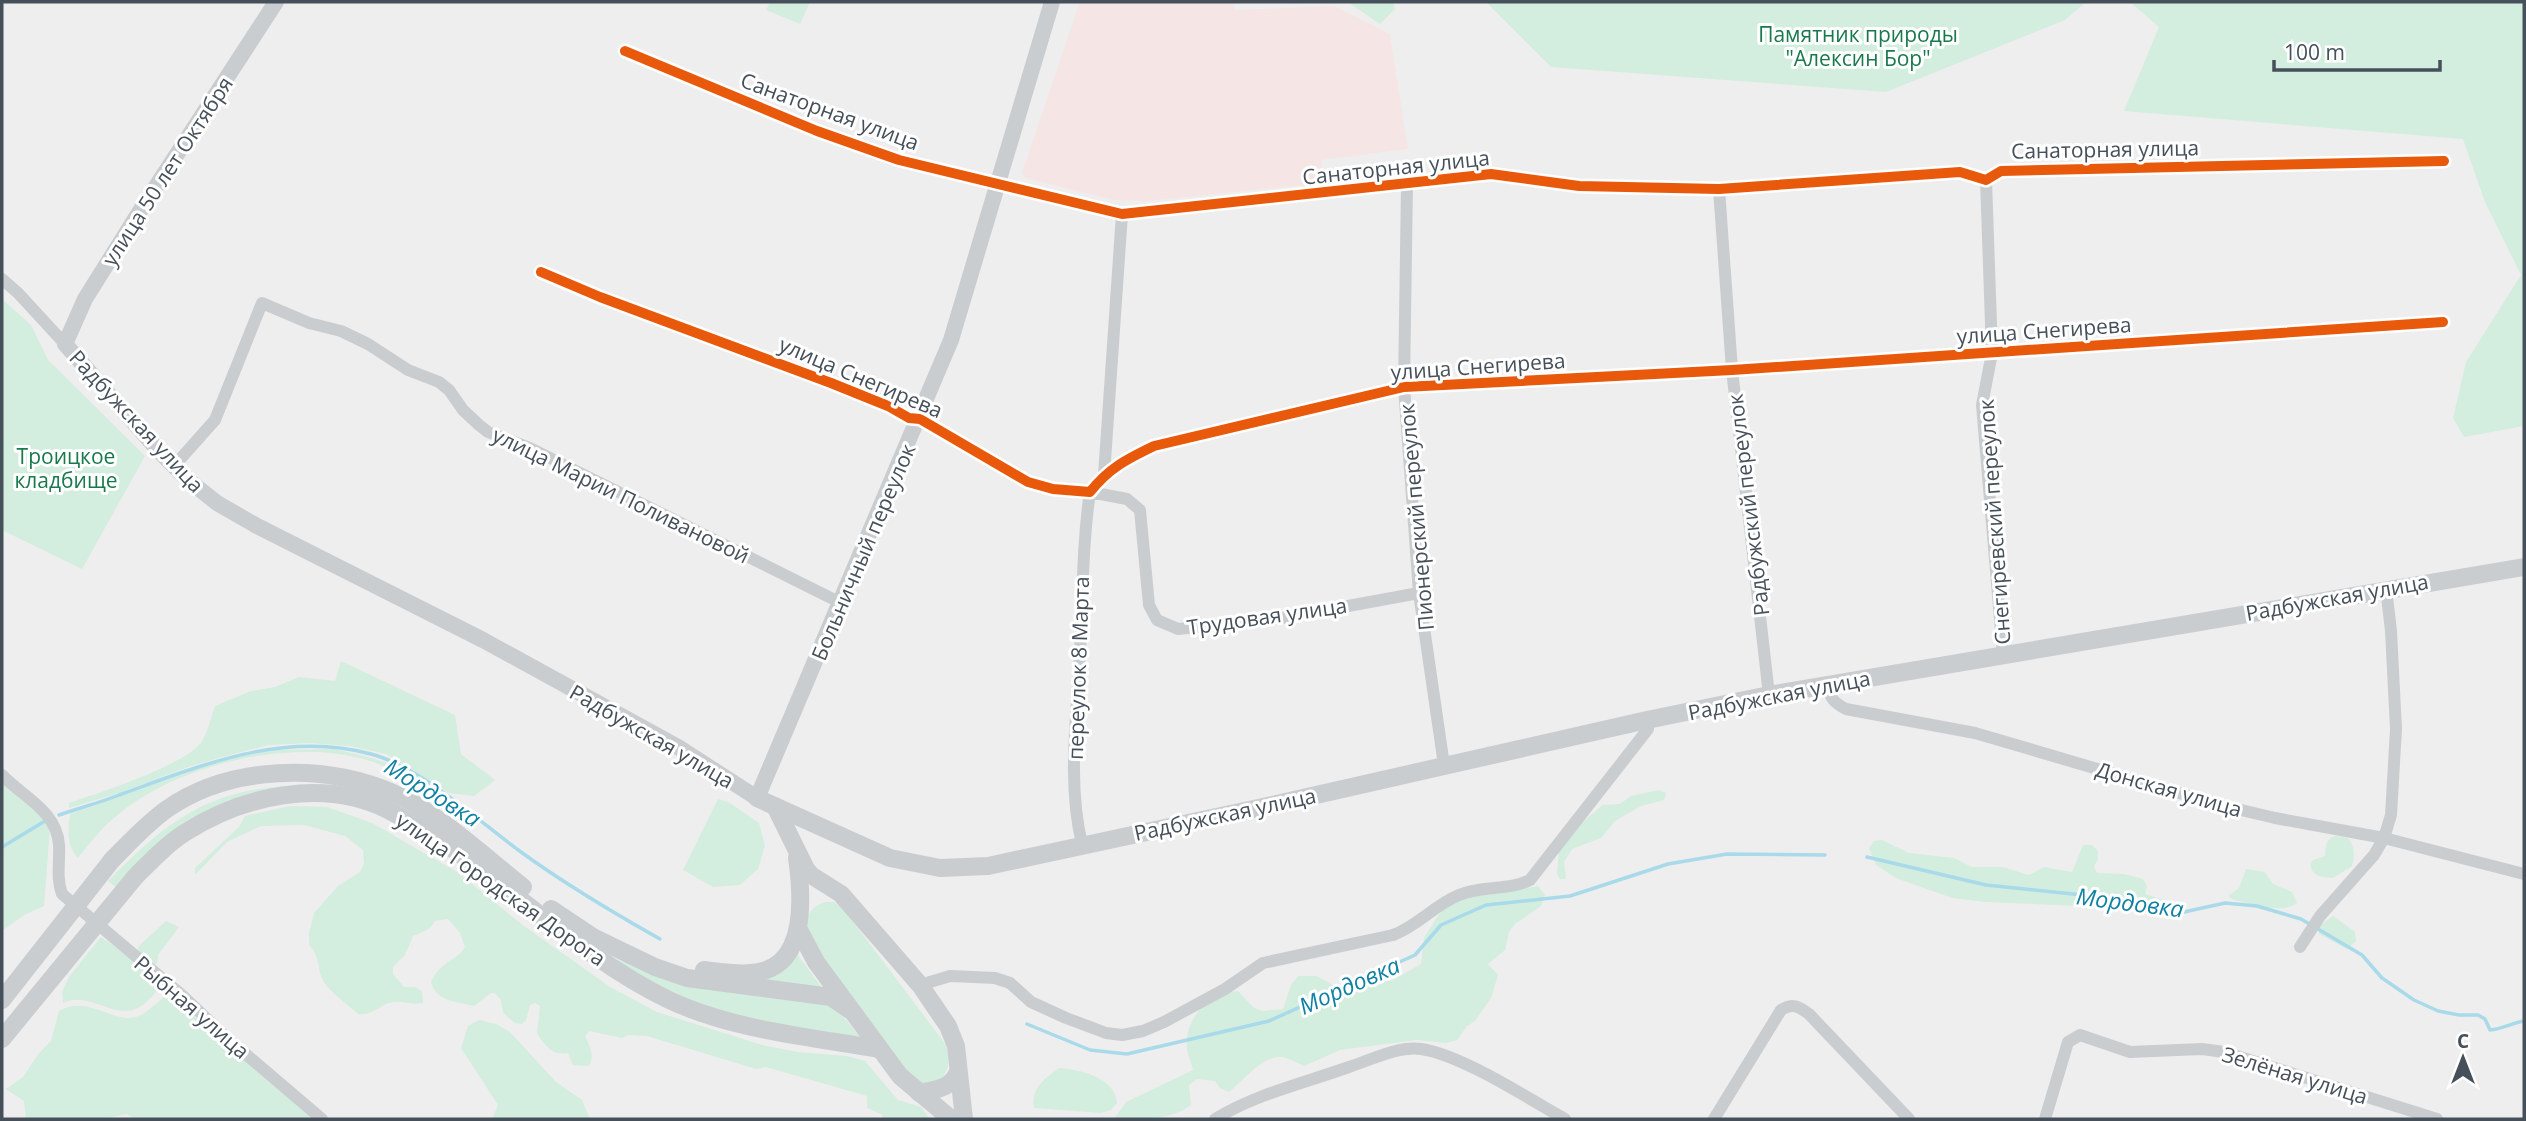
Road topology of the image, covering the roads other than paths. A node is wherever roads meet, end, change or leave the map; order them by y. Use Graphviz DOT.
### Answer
graph roads {
  1 [pos="276,2"];
  2 [pos="1052,2"];
  3 [pos="625,51"];
  4 [pos="2444,161"];
  5 [pos="1986,180"];
  6 [pos="998,183"];
  7 [pos="1407,184"];
  8 [pos="1719,189"];
  9 [pos="1122,214"];
  10 [pos="541,272"];
  11 [pos="2,279"];
  12 [pos="2443,322"];
  13 [pos="65,344"];
  14 [pos="1992,353"];
  15 [pos="1732,370"];
  16 [pos="1405,387"];
  17 [pos="920,419"];
  18 [pos="174,466"];
  19 [pos="1104,475"];
  20 [pos="1090,492"];
  21 [pos="2524,567"];
  22 [pos="2386,589"];
  23 [pos="1419,593"];
  24 [pos="841,603"];
  25 [pos="2003,655"];
  26 [pos="1827,685"];
  27 [pos="1769,695"];
  28 [pos="1647,720"];
  29 [pos="1444,765"];
  30 [pos="2,775"];
  31 [pos="757,798"];
  32 [pos="775,806"];
  33 [pos="2384,838"];
  34 [pos="1082,844"];
  35 [pos="796,847"];
  36 [pos="2524,874"];
  37 [pos="841,894"];
  38 [pos="799,919"];
  39 [pos="2300,947"];
  40 [pos="622,949"];
  41 [pos="920,985"];
  42 [pos="2,1000"];
  43 [pos="850,1010"];
  44 [pos="2,1039"];
  45 [pos="879,1049"];
  46 [pos="958,1072"];
  47 [pos="919,1093"];
  48 [pos="322,1119"];
  49 [pos="951,1119"];
  50 [pos="964,1119"];
  51 [pos="1215,1119"];
  52 [pos="1565,1119"];
  53 [pos="1714,1119"];
  54 [pos="1909,1119"];
  55 [pos="2045,1119"];
  56 [pos="2437,1119"];
  1 -- 13 [label="street, улица 50 лет Октября"];
  2 -- 6 [label="street, Больничный переулок"];
  3 -- 6 [label="street, Санаторная улица"];
  4 -- 5 [label="street, Санаторная улица"];
  5 -- 8 [label="street, Санаторная улица"];
  5 -- 14 [label="street, Снегиревский переулок"];
  6 -- 9 [label="street, Санаторная улица"];
  6 -- 17 [label="street, Больничный переулок"];
  7 -- 8 [label="street, Санаторная улица"];
  7 -- 9 [label="street, Санаторная улица"];
  7 -- 16 [label="street, Пионерский переулок"];
  8 -- 15 [label="street, Радбужский переулок"];
  9 -- 19 [label="street"];
  10 -- 17 [label="street, улица Снегирева"];
  11 -- 13 [label="street"];
  12 -- 14 [label="street, улица Снегирева"];
  13 -- 18 [label="street, Радбужская улица"];
  14 -- 15 [label="street, улица Снегирева"];
  14 -- 25 [label="street, Снегиревский переулок"];
  15 -- 16 [label="street, улица Снегирева"];
  15 -- 27 [label="street, Радбужский переулок"];
  16 -- 19 [label="street, улица Снегирева"];
  16 -- 23 [label="street, Пионерский переулок"];
  17 -- 20 [label="street, улица Снегирева"];
  17 -- 24 [label="street, Больничный переулок"];
  18 -- 24 [label="street, улица Марии Поливановой"];
  18 -- 31 [label="street, Радбужская улица"];
  19 -- 20 [label="street, улица Снегирева"];
  20 -- 23 [label="street, Трудовая улица"];
  20 -- 34 [label="street, переулок 8 Марта"];
  21 -- 22 [label="main road, Радбужская улица"];
  22 -- 25 [label="main road, Радбужская улица"];
  22 -- 33 [label="street"];
  23 -- 29 [label="street, Пионерский переулок"];
  24 -- 31 [label="street, Больничный переулок"];
  25 -- 26 [label="main road, Радбужская улица"];
  26 -- 27 [label="main road, Радбужская улица"];
  26 -- 33 [label="street, Донская улица"];
  27 -- 28 [label="main road, Радбужская улица"];
  28 -- 29 [label="main road, Радбужская улица"];
  28 -- 41 [label="street"];
  29 -- 34 [label="main road, Радбужская улица"];
  30 -- 48 [label="street, Рыбная улица"];
  31 -- 32 [label="main road, Радбужская улица"];
  32 -- 34 [label="main road, Радбужская улица"];
  32 -- 35 [label="main road, улица Городская Дорога"];
  33 -- 36 [label="street, Донская улица"];
  33 -- 39 [label="street"];
  35 -- 37 [label="main road, улица Городская Дорога"];
  35 -- 38 [label="main road, улица Городская Дорога"];
  37 -- 38 [label="main road"];
  37 -- 41 [label="main road, улица Городская Дорога"];
  38 -- 40 [label="main road, улица Городская Дорога"];
  38 -- 43 [label="main road, улица Городская Дорога"];
  40 -- 42 [label="main road, улица Городская Дорога, bridge"];
  40 -- 43 [label="main road, улица Городская Дорога"];
  41 -- 46 [label="main road, улица Городская Дорога"];
  43 -- 45 [label="main road, улица Городская Дорога"];
  44 -- 45 [label="main road, улица Городская Дорога, bridge"];
  45 -- 47 [label="main road, улица Городская Дорога"];
  46 -- 47 [label="main road"];
  46 -- 50 [label="main road, улица Городская Дорога"];
  47 -- 49 [label="main road, улица Городская Дорога"];
  51 -- 52 [label="street"];
  53 -- 54 [label="street"];
  55 -- 56 [label="street, Зелёная улица"];
}
